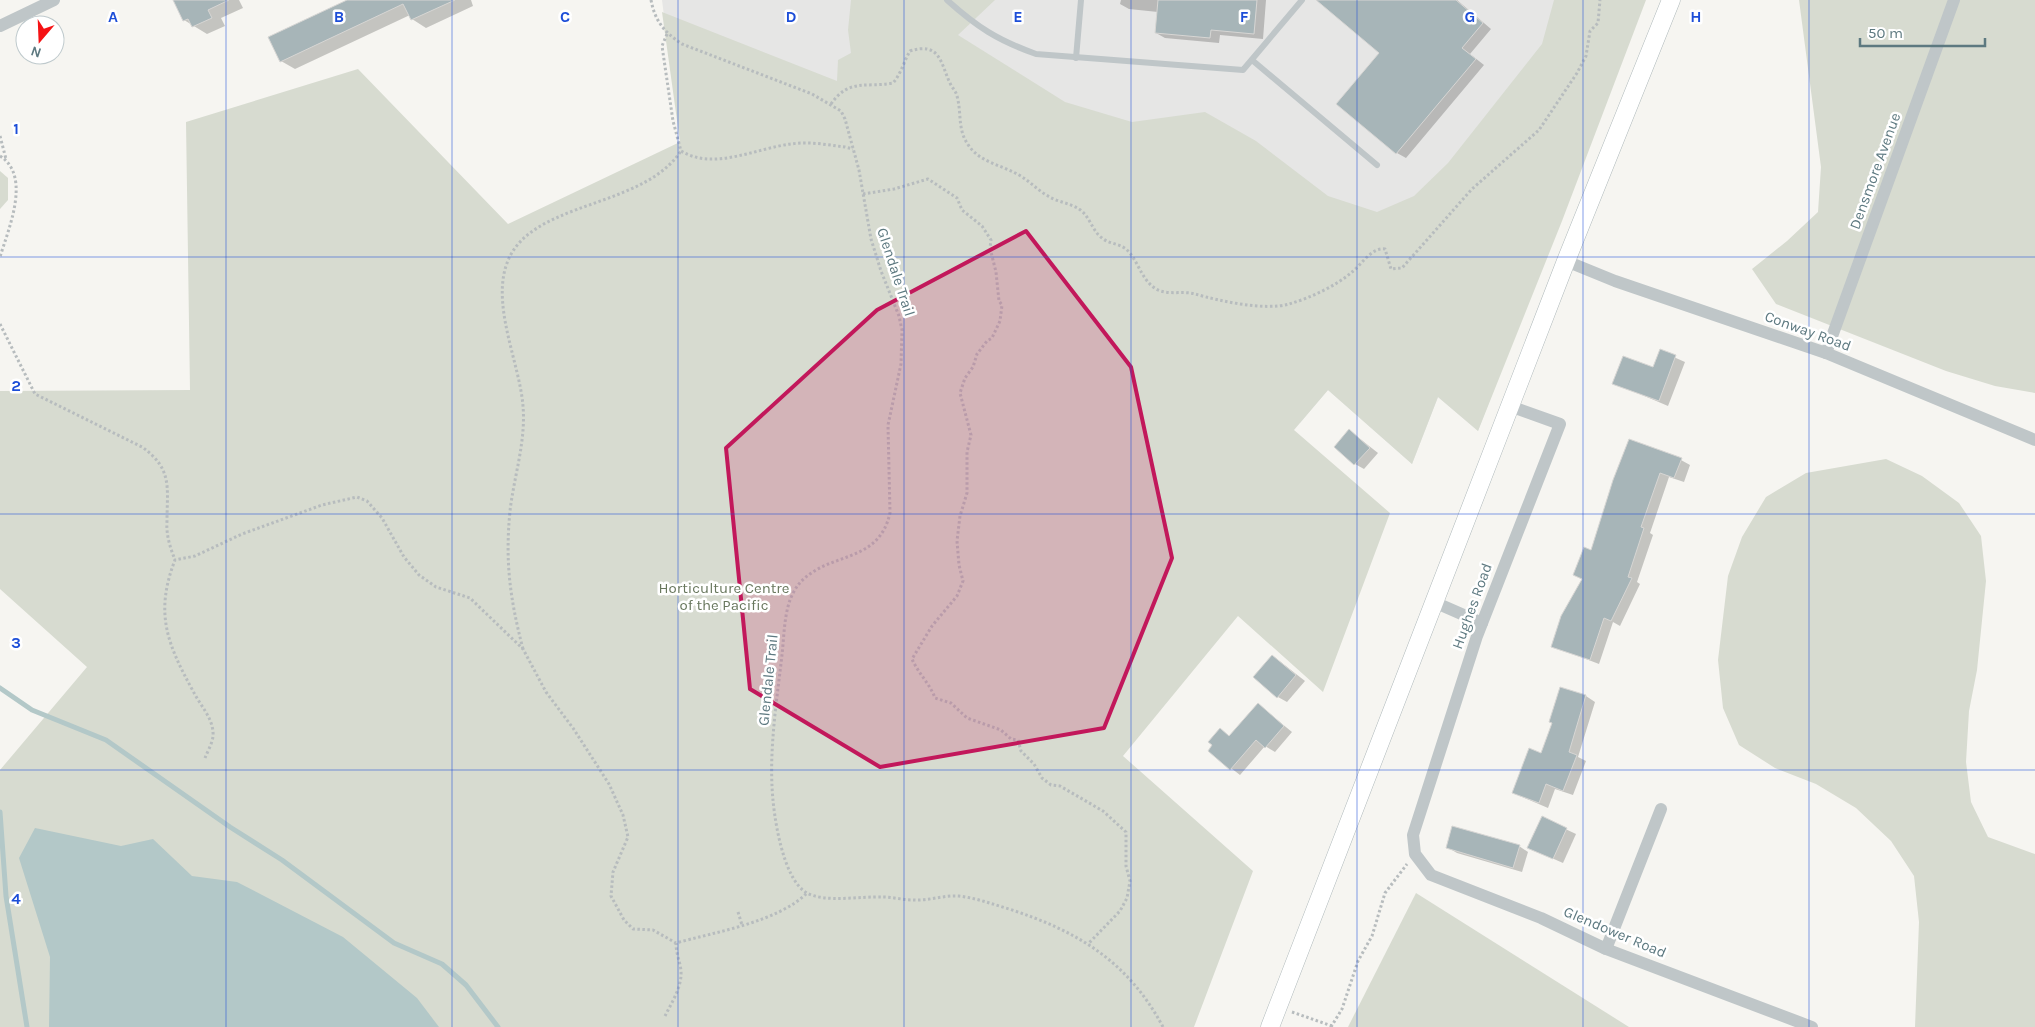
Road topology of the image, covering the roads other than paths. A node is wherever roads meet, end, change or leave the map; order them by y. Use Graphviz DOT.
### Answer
graph roads {
  1 [pos="54,0"];
  2 [pos="947,0"];
  3 [pos="1081,0"];
  4 [pos="1302,0"];
  5 [pos="1670,0"];
  6 [pos="1954,0"];
  7 [pos="0,26"];
  8 [pos="1076,58"];
  9 [pos="1252,60"];
  10 [pos="1377,165"];
  11 [pos="1566,261"];
  12 [pos="1826,353"];
  13 [pos="1510,406"];
  14 [pos="2035,440"];
  15 [pos="1434,602"];
  16 [pos="1482,622"];
  17 [pos="1661,809"];
  18 [pos="1415,854"];
  19 [pos="1606,949"];
  20 [pos="1270,1027"];
  21 [pos="1812,1027"];
  1 -- 7 [label="street"];
  2 -- 8 [label="lane"];
  3 -- 8 [label="lane"];
  4 -- 9 [label="lane"];
  5 -- 11 [label="main road"];
  6 -- 12 [label="street, Densmore Avenue"];
  8 -- 9 [label="lane"];
  9 -- 10 [label="lane"];
  11 -- 12 [label="street, Conway Road"];
  11 -- 13 [label="main road"];
  12 -- 14 [label="street, Conway Road"];
  13 -- 15 [label="main road"];
  13 -- 16 [label="street, Hughes Road"];
  15 -- 16 [label="street"];
  15 -- 20 [label="main road"];
  16 -- 18 [label="street, Hughes Road"];
  17 -- 19 [label="street"];
  18 -- 19 [label="street, Glendower Road"];
  19 -- 21 [label="street, Glendower Road"];
}
